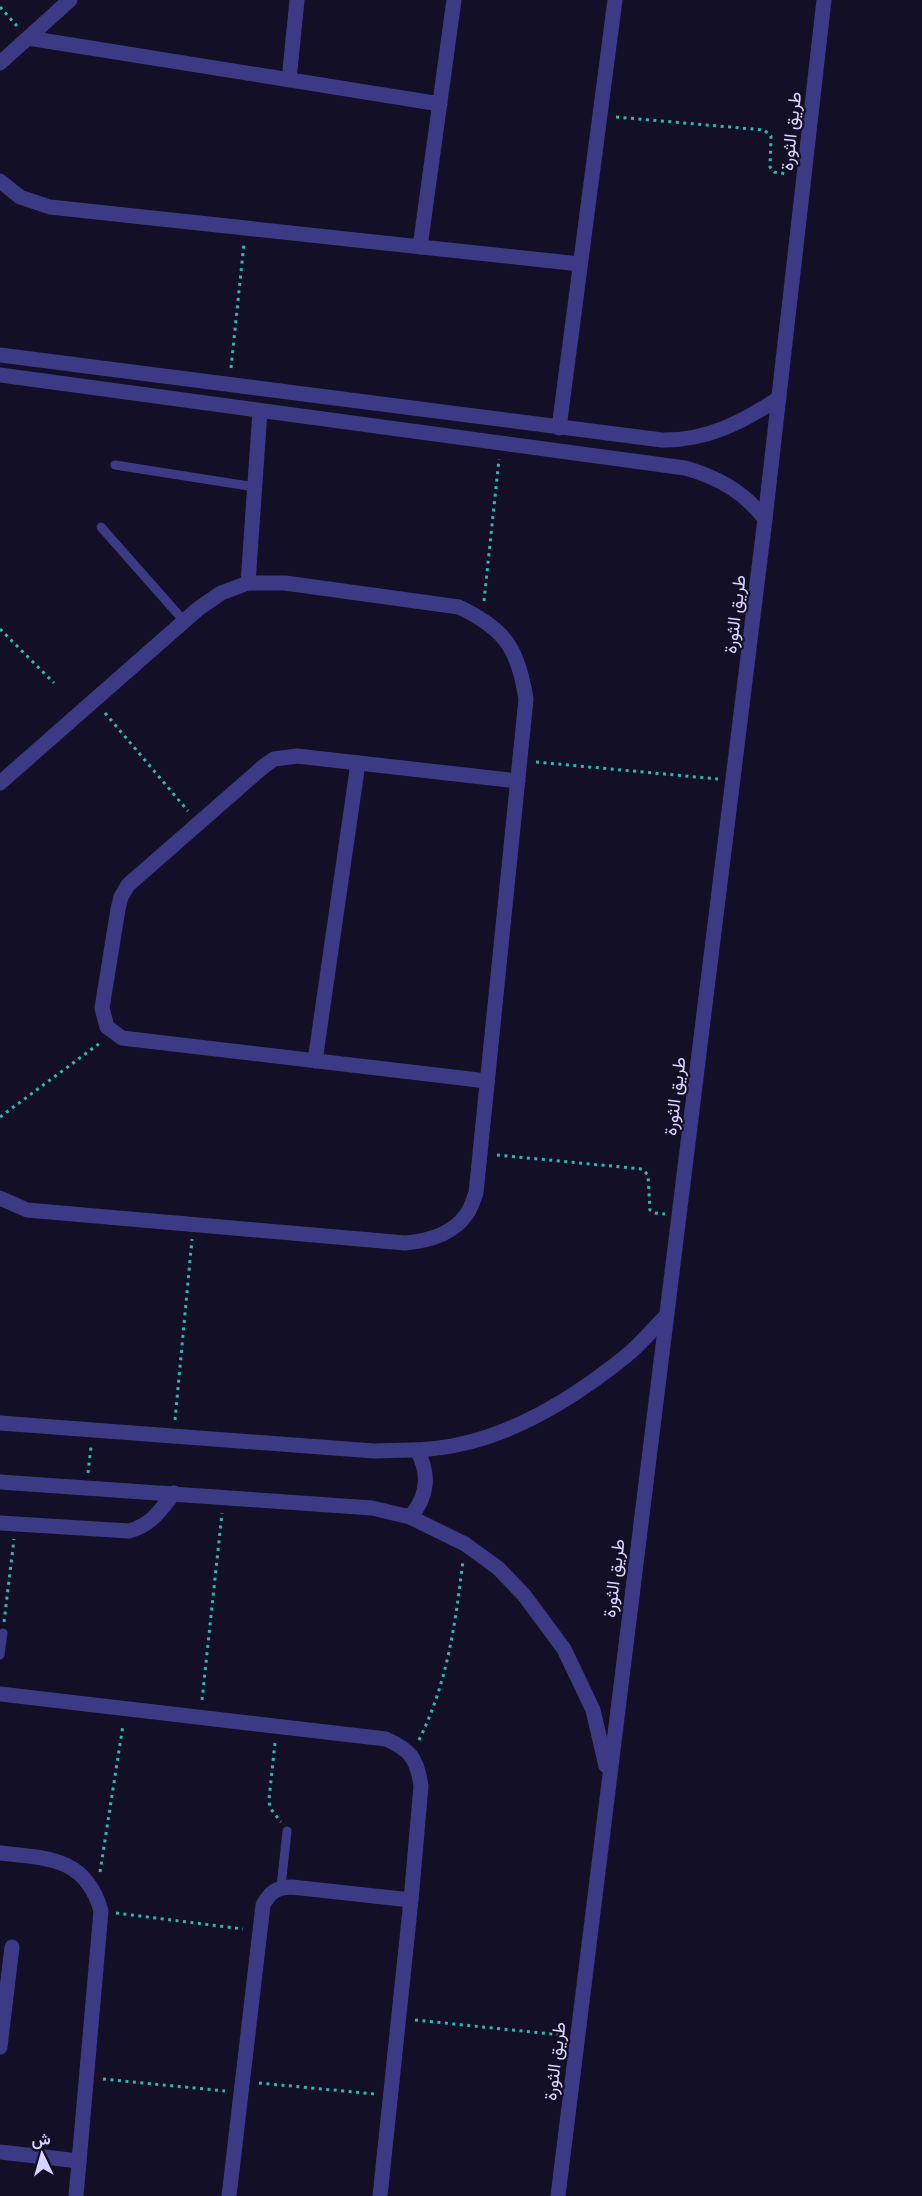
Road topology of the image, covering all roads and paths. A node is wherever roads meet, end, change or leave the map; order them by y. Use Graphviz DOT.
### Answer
graph roads {
  1 [pos="70,0"];
  2 [pos="297,0"];
  3 [pos="454,0"];
  4 [pos="615,0"];
  5 [pos="824,0"];
  6 [pos="0,8"];
  7 [pos="28,38"];
  8 [pos="0,63"];
  9 [pos="289,80"];
  10 [pos="440,104"];
  11 [pos="599,116"];
  12 [pos="805,176"];
  13 [pos="0,181"];
  14 [pos="246,228"];
  15 [pos="420,247"];
  16 [pos="580,264"];
  17 [pos="0,355"];
  18 [pos="110,369"];
  19 [pos="0,375"];
  20 [pos="230,385"];
  21 [pos="106,389"];
  22 [pos="779,398"];
  23 [pos="350,400"];
  24 [pos="261,411"];
  25 [pos="442,412"];
  26 [pos="347,422"];
  27 [pos="559,428"];
  28 [pos="439,434"];
  29 [pos="662,440"];
  30 [pos="500,443"];
  31 [pos="659,464"];
  32 [pos="115,465"];
  33 [pos="255,487"];
  34 [pos="765,519"];
  35 [pos="101,527"];
  36 [pos="248,583"];
  37 [pos="482,618"];
  38 [pos="184,621"];
  39 [pos="0,629"];
  40 [pos="54,683"];
  41 [pos="94,700"];
  42 [pos="519,761"];
  43 [pos="357,763"];
  44 [pos="733,780"];
  45 [pos="518,781"];
  46 [pos="0,783"];
  47 [pos="198,823"];
  48 [pos="113,1034"];
  49 [pos="315,1061"];
  50 [pos="487,1081"];
  51 [pos="0,1117"];
  52 [pos="480,1153"];
  53 [pos="0,1198"];
  54 [pos="678,1216"];
  55 [pos="193,1225"];
  56 [pos="665,1317"];
  57 [pos="0,1423"];
  58 [pos="92,1430"];
  59 [pos="174,1436"];
  60 [pos="417,1450"];
  61 [pos="0,1482"];
  62 [pos="86,1488"];
  63 [pos="174,1493"];
  64 [pos="224,1496"];
  65 [pos="410,1517"];
  66 [pos="0,1523"];
  67 [pos="16,1524"];
  68 [pos="465,1544"];
  69 [pos="3,1633"];
  70 [pos="0,1655"];
  71 [pos="0,1694"];
  72 [pos="125,1708"];
  73 [pos="200,1717"];
  74 [pos="277,1726"];
  75 [pos="412,1755"];
  76 [pos="609,1776"];
  77 [pos="287,1831"];
  78 [pos="0,1852"];
  79 [pos="282,1887"];
  80 [pos="96,1895"];
  81 [pos="411,1900"];
  82 [pos="100,1911"];
  83 [pos="260,1931"];
  84 [pos="12,1947"];
  85 [pos="398,2018"];
  86 [pos="577,2037"];
  87 [pos="0,2047"];
  88 [pos="86,2078"];
  89 [pos="242,2087"];
  90 [pos="390,2096"];
  91 [pos="0,2152"];
  92 [pos="79,2161"];
  93 [pos="76,2196"];
  94 [pos="229,2196"];
  95 [pos="380,2196"];
  96 [pos="558,2196"];
  1 -- 7 [label="street"];
  2 -- 9 [label="street"];
  3 -- 10 [label="street"];
  4 -- 11 [label="street"];
  5 -- 12 [label="street, طريق الثورة"];
  6 -- 7 [label="path"];
  7 -- 8 [label="street"];
  7 -- 9 [label="street"];
  9 -- 10 [label="street"];
  10 -- 15 [label="street"];
  11 -- 12 [label="path"];
  11 -- 16 [label="street"];
  12 -- 22 [label="street, طريق الثورة"];
  13 -- 14 [label="street"];
  14 -- 15 [label="street"];
  14 -- 20 [label="path"];
  15 -- 16 [label="street"];
  16 -- 27 [label="street"];
  17 -- 18 [label="street"];
  18 -- 20 [label="street"];
  18 -- 21 [label="street"];
  19 -- 21 [label="street"];
  20 -- 23 [label="street"];
  21 -- 24 [label="street"];
  22 -- 29 [label="street"];
  22 -- 34 [label="street, طريق الثورة"];
  23 -- 25 [label="street"];
  23 -- 26 [label="street"];
  24 -- 26 [label="street"];
  24 -- 33 [label="street"];
  25 -- 27 [label="street"];
  25 -- 28 [label="street"];
  26 -- 28 [label="street"];
  27 -- 29 [label="street"];
  28 -- 30 [label="street"];
  29 -- 31 [label="street"];
  30 -- 31 [label="street"];
  30 -- 37 [label="path"];
  31 -- 34 [label="street"];
  32 -- 33 [label="lane"];
  33 -- 36 [label="street"];
  34 -- 44 [label="street, طريق الثورة"];
  35 -- 38 [label="lane"];
  36 -- 37 [label="street"];
  36 -- 38 [label="street"];
  37 -- 42 [label="street"];
  38 -- 41 [label="street"];
  39 -- 40 [label="path"];
  41 -- 46 [label="street"];
  41 -- 47 [label="path"];
  42 -- 44 [label="path"];
  42 -- 45 [label="street"];
  43 -- 45 [label="street"];
  43 -- 47 [label="street"];
  43 -- 49 [label="street"];
  44 -- 54 [label="street, طريق الثورة"];
  45 -- 50 [label="street"];
  47 -- 48 [label="street"];
  48 -- 49 [label="street"];
  48 -- 51 [label="path"];
  49 -- 50 [label="street"];
  50 -- 52 [label="street"];
  52 -- 54 [label="path"];
  52 -- 55 [label="street"];
  53 -- 55 [label="street"];
  54 -- 56 [label="street, طريق الثورة"];
  55 -- 59 [label="path"];
  56 -- 60 [label="street"];
  56 -- 76 [label="street, طريق الثورة"];
  57 -- 58 [label="street"];
  58 -- 59 [label="street"];
  58 -- 62 [label="path"];
  59 -- 60 [label="street"];
  60 -- 65 [label="street"];
  61 -- 62 [label="street"];
  62 -- 63 [label="street"];
  63 -- 64 [label="street"];
  63 -- 67 [label="street"];
  64 -- 65 [label="street"];
  64 -- 73 [label="path"];
  65 -- 68 [label="street"];
  66 -- 67 [label="street"];
  67 -- 69 [label="path"];
  68 -- 75 [label="path"];
  68 -- 76 [label="street"];
  69 -- 70 [label="lane"];
  71 -- 72 [label="street"];
  72 -- 73 [label="street"];
  72 -- 80 [label="path"];
  73 -- 74 [label="street"];
  74 -- 75 [label="street"];
  74 -- 77 [label="path"];
  75 -- 81 [label="street"];
  76 -- 86 [label="street, طريق الثورة"];
  77 -- 79 [label="lane"];
  78 -- 80 [label="street"];
  79 -- 81 [label="street"];
  79 -- 83 [label="street"];
  80 -- 82 [label="street"];
  81 -- 85 [label="street"];
  82 -- 83 [label="path"];
  82 -- 88 [label="street"];
  83 -- 89 [label="street"];
  84 -- 87 [label="street"];
  85 -- 86 [label="path"];
  85 -- 90 [label="street"];
  86 -- 96 [label="street, طريق الثورة"];
  88 -- 89 [label="path"];
  88 -- 92 [label="street"];
  89 -- 90 [label="path"];
  89 -- 94 [label="street"];
  90 -- 95 [label="street"];
  91 -- 92 [label="street"];
  92 -- 93 [label="street"];
}
